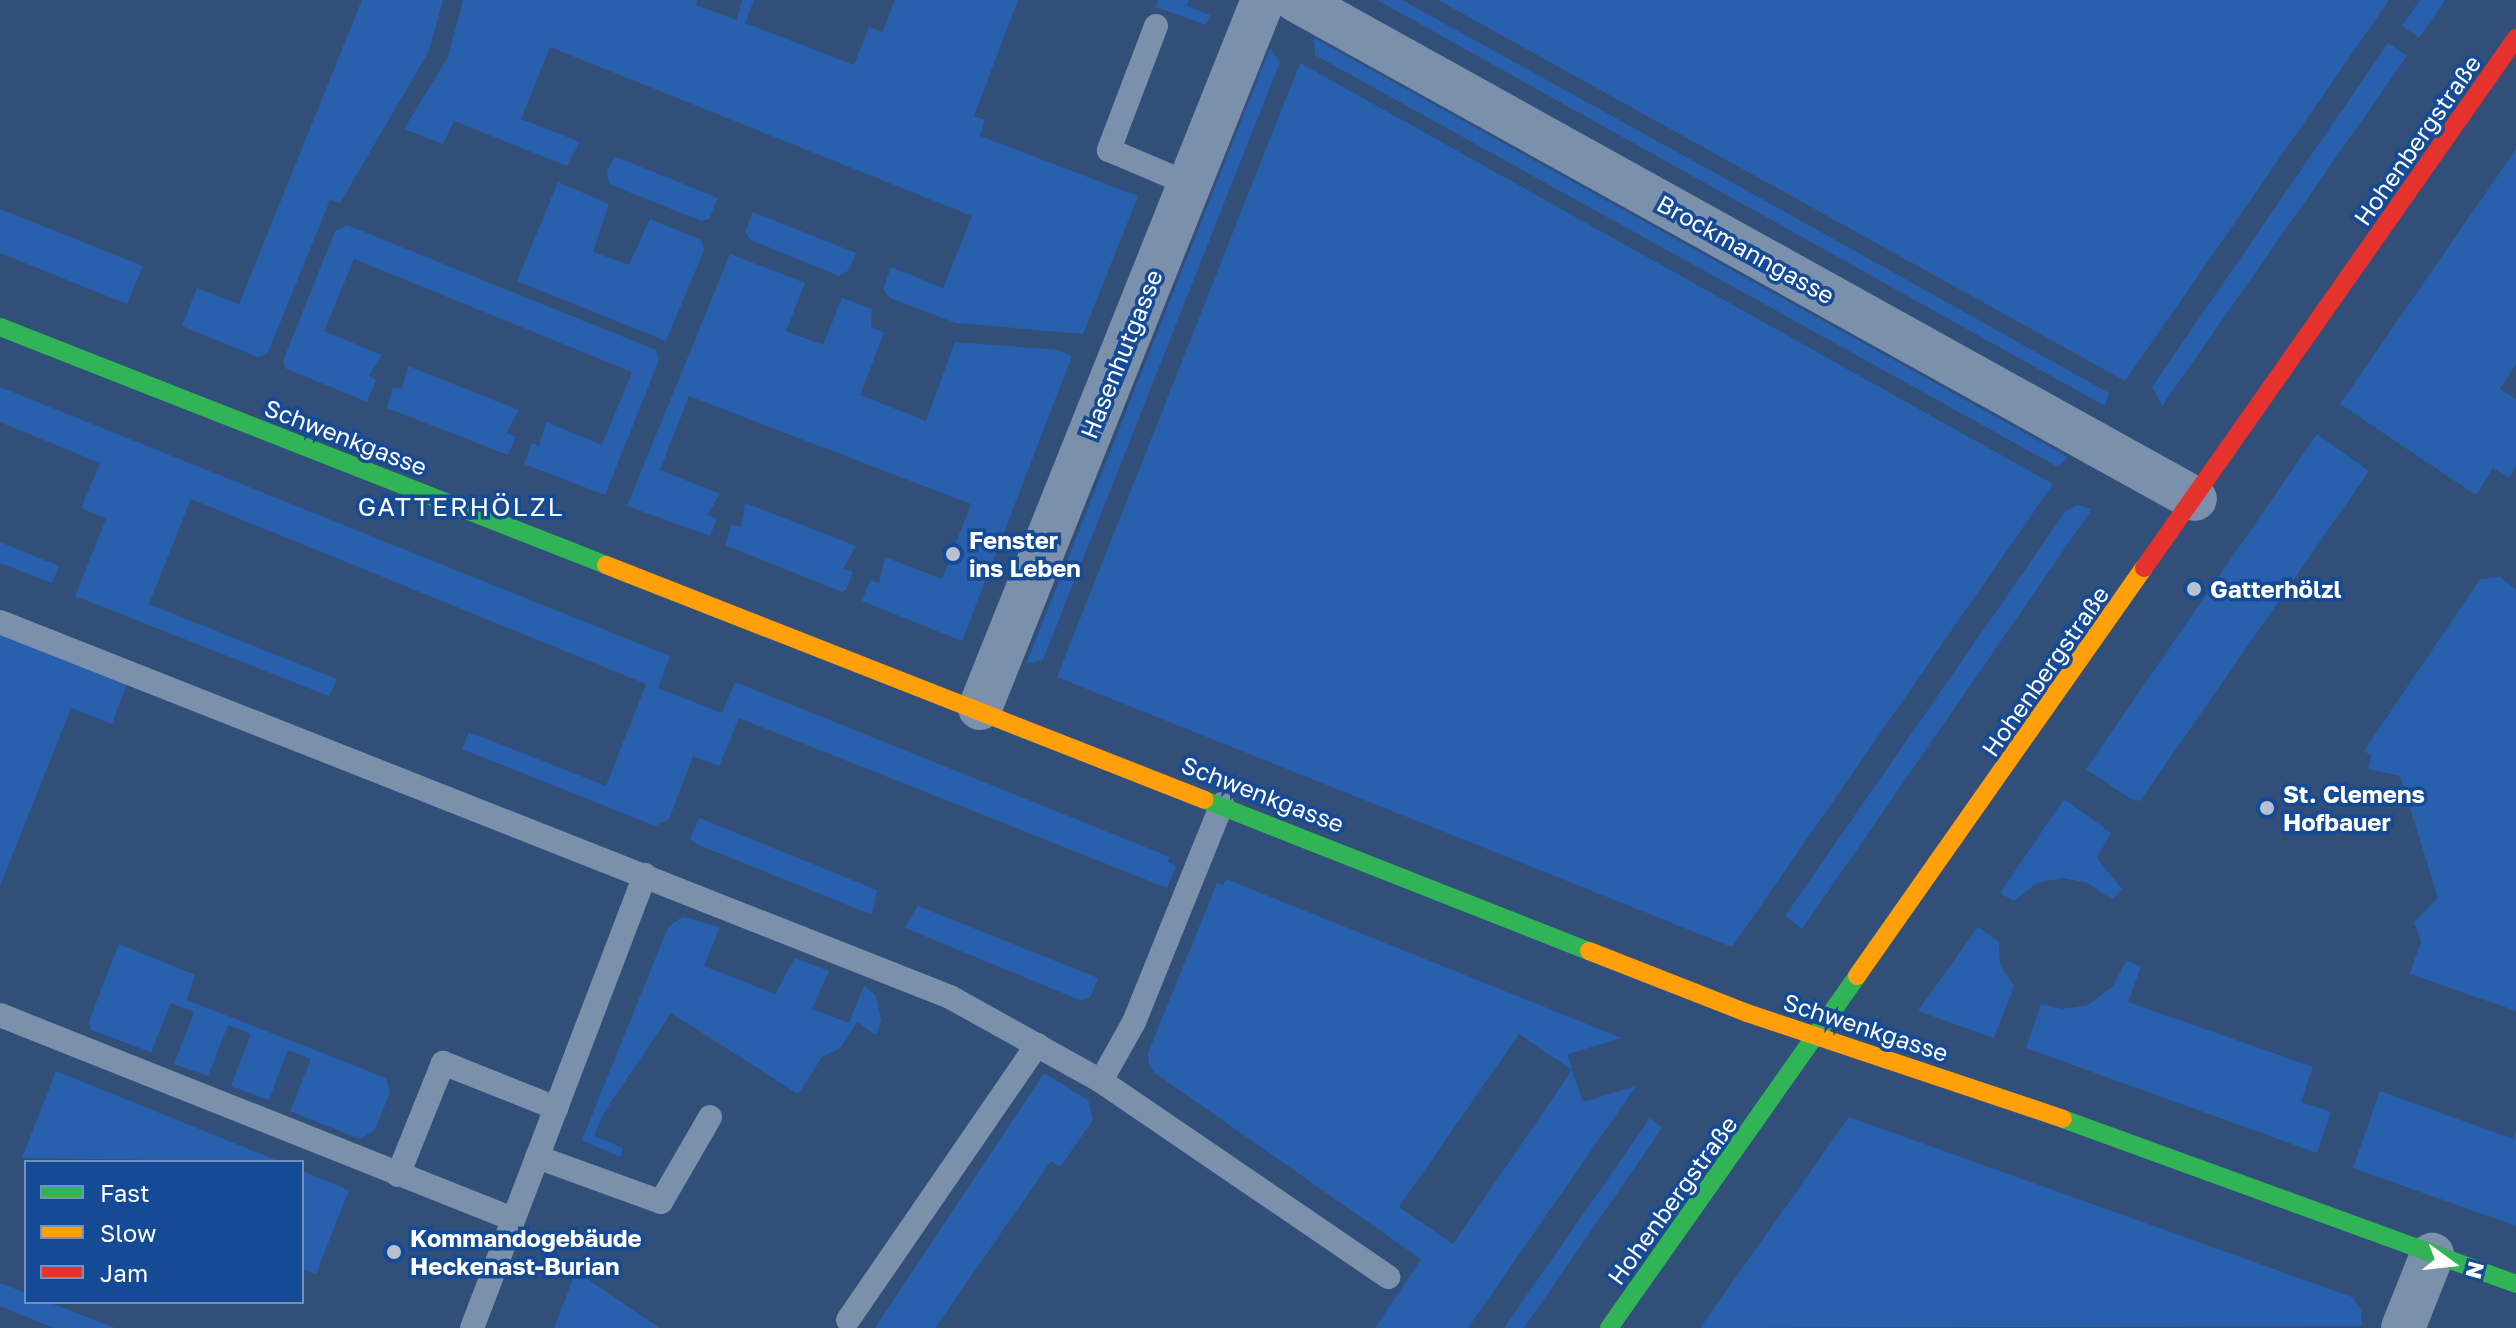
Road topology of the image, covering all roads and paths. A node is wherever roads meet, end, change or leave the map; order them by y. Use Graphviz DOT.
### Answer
graph roads {
  1 [pos="1263,0"];
  2 [pos="1296,0"];
  3 [pos="1156,26"];
  4 [pos="2516,38"];
  5 [pos="1189,184"];
  6 [pos="0,327"];
  7 [pos="2195,499"];
  8 [pos="0,622"];
  9 [pos="980,708"];
  10 [pos="1222,804"];
  11 [pos="645,875"];
  12 [pos="0,1015"];
  13 [pos="1817,1037"];
  14 [pos="1037,1045"];
  15 [pos="1101,1081"];
  16 [pos="556,1108"];
  17 [pos="710,1117"];
  18 [pos="537,1157"];
  19 [pos="398,1175"];
  20 [pos="513,1219"];
  21 [pos="2432,1255"];
  22 [pos="1388,1277"];
  23 [pos="2516,1284"];
  24 [pos="848,1320"];
  25 [pos="472,1328"];
  26 [pos="1609,1328"];
  27 [pos="2403,1328"];
  1 -- 5 [label="street, Hasenhutgasse"];
  2 -- 7 [label="street, Brockmanngasse"];
  3 -- 5 [label="lane"];
  4 -- 7 [label="street, Hohenbergstraße"];
  5 -- 9 [label="street, Hasenhutgasse"];
  6 -- 9 [label="street, Schwenkgasse"];
  7 -- 13 [label="street, Hohenbergstraße"];
  8 -- 11 [label="lane"];
  9 -- 10 [label="street, Schwenkgasse"];
  10 -- 13 [label="street, Schwenkgasse"];
  10 -- 15 [label="lane"];
  11 -- 14 [label="lane"];
  11 -- 16 [label="lane"];
  12 -- 19 [label="lane"];
  13 -- 21 [label="street, Schwenkgasse"];
  13 -- 26 [label="street, Hohenbergstraße"];
  14 -- 15 [label="lane"];
  14 -- 24 [label="lane"];
  15 -- 22 [label="lane"];
  16 -- 18 [label="lane"];
  16 -- 19 [label="lane"];
  17 -- 18 [label="lane"];
  18 -- 20 [label="lane"];
  19 -- 20 [label="lane"];
  20 -- 25 [label="lane"];
  21 -- 23 [label="street, Schwenkgasse"];
  21 -- 27 [label="street"];
}
